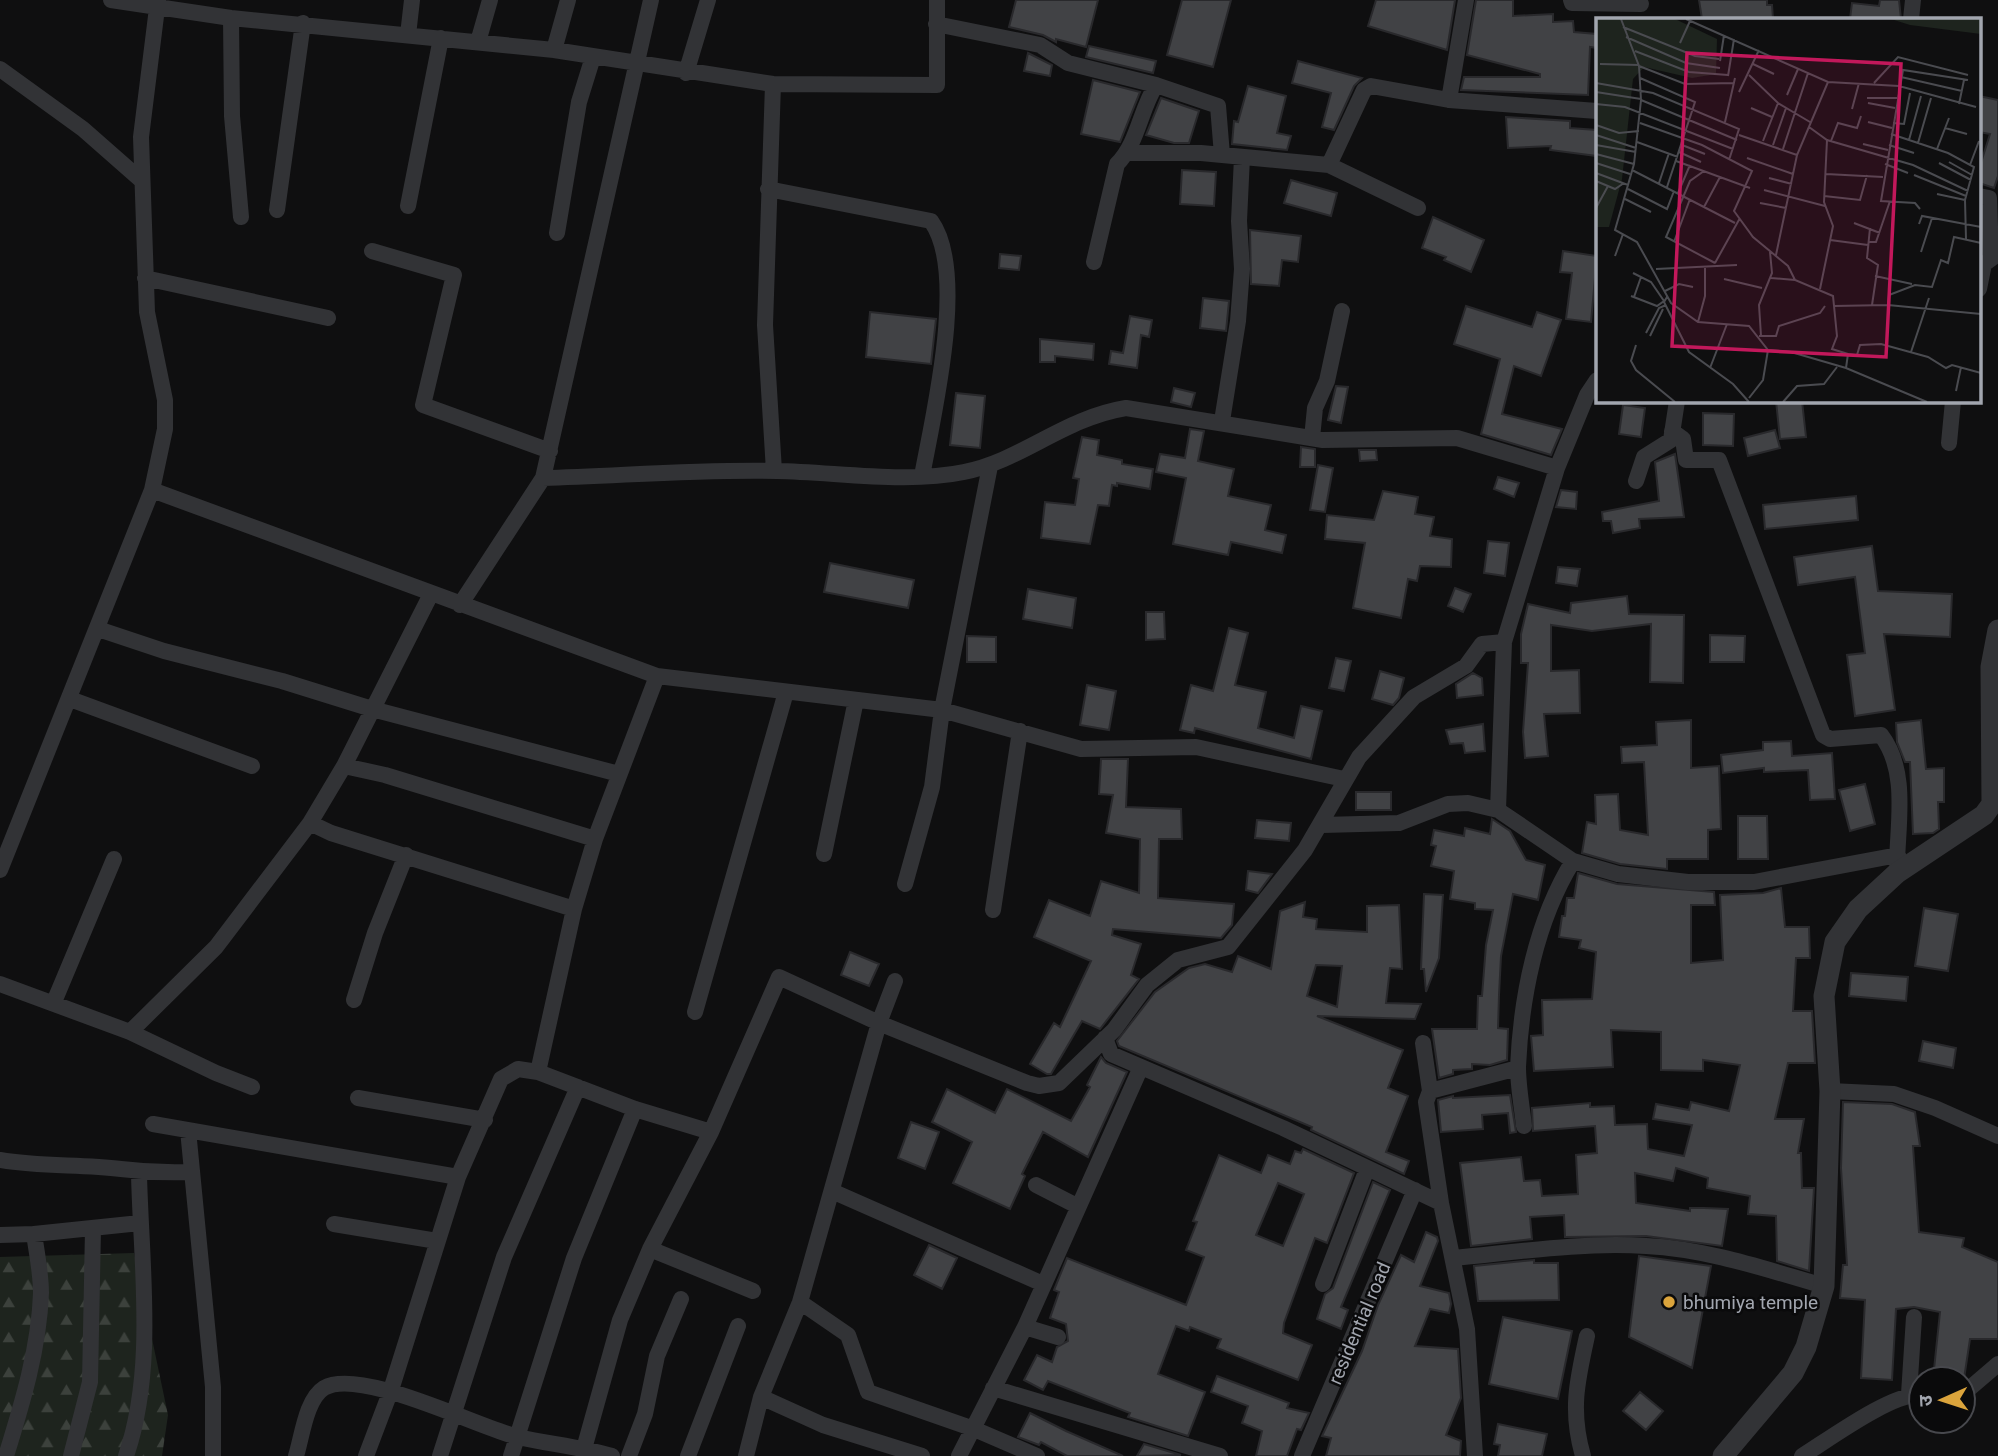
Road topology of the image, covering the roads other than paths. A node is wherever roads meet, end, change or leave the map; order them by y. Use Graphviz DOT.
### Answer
graph roads {
  1 [pos="111,0"];
  2 [pos="412,0"];
  3 [pos="490,0"];
  4 [pos="569,0"];
  5 [pos="651,0"];
  6 [pos="708,0"];
  7 [pos="937,0"];
  8 [pos="1465,0"];
  9 [pos="1571,0"];
  10 [pos="1913,0"];
  11 [pos="157,4"];
  12 [pos="1641,8"];
  13 [pos="231,18"];
  14 [pos="1912,18"];
  15 [pos="303,23"];
  16 [pos="936,24"];
  17 [pos="408,35"];
  18 [pos="441,38"];
  19 [pos="478,42"];
  20 [pos="554,50"];
  21 [pos="593,57"];
  22 [pos="634,64"];
  23 [pos="0,69"];
  24 [pos="686,73"];
  25 [pos="773,84"];
  26 [pos="1156,85"];
  27 [pos="1449,100"];
  28 [pos="1596,111"];
  29 [pos="1128,153"];
  30 [pos="1222,155"];
  31 [pos="1242,157"];
  32 [pos="1329,165"];
  33 [pos="142,180"];
  34 [pos="768,189"];
  35 [pos="1980,196"];
  36 [pos="408,206"];
  37 [pos="1418,208"];
  38 [pos="277,210"];
  39 [pos="241,216"];
  40 [pos="557,233"];
  41 [pos="372,251"];
  42 [pos="1995,255"];
  43 [pos="1094,262"];
  44 [pos="145,278"];
  45 [pos="1980,284"];
  46 [pos="1342,311"];
  47 [pos="327,318"];
  48 [pos="1596,382"];
  49 [pos="1676,402"];
  50 [pos="1953,402"];
  51 [pos="1222,421"];
  52 [pos="1672,431"];
  53 [pos="1312,438"];
  54 [pos="1949,443"];
  55 [pos="550,451"];
  56 [pos="989,466"];
  57 [pos="1558,468"];
  58 [pos="774,471"];
  59 [pos="922,476"];
  60 [pos="543,478"];
  61 [pos="1636,481"];
  62 [pos="152,490"];
  63 [pos="430,594"];
  64 [pos="460,605"];
  65 [pos="98,629"];
  66 [pos="1998,630"];
  67 [pos="1504,642"];
  68 [pos="657,676"];
  69 [pos="786,692"];
  70 [pos="70,699"];
  71 [pos="856,700"];
  72 [pos="372,709"];
  73 [pos="942,710"];
  74 [pos="1020,731"];
  75 [pos="252,766"];
  76 [pos="344,766"];
  77 [pos="619,774"];
  78 [pos="1344,779"];
  79 [pos="1995,804"];
  80 [pos="1498,810"];
  81 [pos="310,823"];
  82 [pos="1322,825"];
  83 [pos="595,839"];
  84 [pos="824,854"];
  85 [pos="406,855"];
  86 [pos="114,859"];
  87 [pos="1573,861"];
  88 [pos="1897,864"];
  89 [pos="0,870"];
  90 [pos="905,884"];
  91 [pos="574,909"];
  92 [pos="993,910"];
  93 [pos="895,981"];
  94 [pos="0,984"];
  95 [pos="354,1000"];
  96 [pos="54,1002"];
  97 [pos="695,1012"];
  98 [pos="879,1023"];
  99 [pos="130,1031"];
  100 [pos="1105,1038"];
  101 [pos="1423,1043"];
  102 [pos="1141,1067"];
  103 [pos="1518,1068"];
  104 [pos="538,1072"];
  105 [pos="252,1087"];
  106 [pos="578,1087"];
  107 [pos="1430,1091"];
  108 [pos="1830,1091"];
  109 [pos="358,1098"];
  110 [pos="635,1109"];
  111 [pos="485,1120"];
  112 [pos="153,1124"];
  113 [pos="1524,1126"];
  114 [pos="188,1130"];
  115 [pos="711,1132"];
  116 [pos="1998,1136"];
  117 [pos="0,1160"];
  118 [pos="1367,1169"];
  119 [pos="192,1172"];
  120 [pos="139,1174"];
  121 [pos="458,1177"];
  122 [pos="1036,1185"];
  123 [pos="1415,1190"];
  124 [pos="834,1192"];
  125 [pos="1441,1203"];
  126 [pos="1077,1206"];
  127 [pos="140,1223"];
  128 [pos="334,1224"];
  129 [pos="93,1229"];
  130 [pos="34,1234"];
  131 [pos="0,1235"];
  132 [pos="438,1241"];
  133 [pos="650,1249"];
  134 [pos="1453,1258"];
  135 [pos="1043,1284"];
  136 [pos="1323,1284"];
  137 [pos="1824,1286"];
  138 [pos="753,1291"];
  139 [pos="681,1299"];
  140 [pos="800,1302"];
  141 [pos="1914,1317"];
  142 [pos="738,1325"];
  143 [pos="1025,1327"];
  144 [pos="1587,1336"];
  145 [pos="1058,1338"];
  146 [pos="1998,1364"];
  147 [pos="1915,1365"];
  148 [pos="1977,1382"];
  149 [pos="993,1388"];
  150 [pos="391,1390"];
  151 [pos="761,1397"];
  152 [pos="1907,1399"];
  153 [pos="455,1415"];
  154 [pos="974,1429"];
  155 [pos="517,1437"];
  156 [pos="584,1452"];
  157 [pos="6,1456"];
  158 [pos="71,1456"];
  159 [pos="126,1456"];
  160 [pos="213,1456"];
  161 [pos="296,1456"];
  162 [pos="366,1456"];
  163 [pos="440,1456"];
  164 [pos="511,1456"];
  165 [pos="612,1456"];
  166 [pos="629,1456"];
  167 [pos="688,1456"];
  168 [pos="746,1456"];
  169 [pos="922,1456"];
  170 [pos="959,1456"];
  171 [pos="1037,1456"];
  172 [pos="1220,1456"];
  173 [pos="1302,1456"];
  174 [pos="1475,1456"];
  175 [pos="1583,1456"];
  176 [pos="1723,1456"];
  177 [pos="1802,1456"];
  1 -- 11 [label="street"];
  2 -- 17 [label="street"];
  3 -- 19 [label="street"];
  4 -- 20 [label="street"];
  5 -- 22 [label="street"];
  6 -- 24 [label="street"];
  7 -- 16 [label="street"];
  8 -- 27 [label="street"];
  9 -- 12 [label="street"];
  10 -- 14 [label="street"];
  11 -- 13 [label="street"];
  11 -- 33 [label="street"];
  13 -- 15 [label="street"];
  13 -- 39 [label="street"];
  15 -- 17 [label="street"];
  15 -- 38 [label="street"];
  16 -- 25 [label="street"];
  16 -- 26 [label="street"];
  17 -- 18 [label="street"];
  18 -- 19 [label="street"];
  18 -- 36 [label="street"];
  19 -- 20 [label="street"];
  20 -- 21 [label="street"];
  21 -- 22 [label="street"];
  21 -- 40 [label="street"];
  22 -- 24 [label="street"];
  22 -- 55 [label="street"];
  23 -- 33 [label="street"];
  24 -- 25 [label="street"];
  25 -- 34 [label="street"];
  26 -- 29 [label="street"];
  26 -- 30 [label="street"];
  27 -- 28 [label="street"];
  27 -- 32 [label="street"];
  29 -- 30 [label="street"];
  29 -- 43 [label="street"];
  30 -- 31 [label="street"];
  31 -- 32 [label="street"];
  31 -- 51 [label="street"];
  32 -- 37 [label="street"];
  33 -- 44 [label="street"];
  34 -- 58 [label="street"];
  34 -- 59 [label="street"];
  35 -- 42 [label="street"];
  41 -- 55 [label="street"];
  42 -- 45 [label="street"];
  44 -- 47 [label="street"];
  44 -- 62 [label="street"];
  46 -- 53 [label="street"];
  48 -- 57 [label="street"];
  49 -- 52 [label="street"];
  50 -- 54 [label="street"];
  51 -- 53 [label="street"];
  51 -- 56 [label="street"];
  52 -- 61 [label="street"];
  52 -- 88 [label="street"];
  53 -- 57 [label="street"];
  55 -- 60 [label="street"];
  56 -- 59 [label="street"];
  56 -- 73 [label="street"];
  57 -- 67 [label="street"];
  58 -- 59 [label="street"];
  58 -- 60 [label="street"];
  60 -- 64 [label="street"];
  62 -- 63 [label="street"];
  62 -- 65 [label="street"];
  63 -- 64 [label="street"];
  63 -- 72 [label="street"];
  64 -- 68 [label="street"];
  65 -- 70 [label="street"];
  65 -- 72 [label="street"];
  66 -- 79 [label="street"];
  67 -- 78 [label="street"];
  67 -- 80 [label="street"];
  68 -- 69 [label="street"];
  68 -- 77 [label="street"];
  69 -- 71 [label="street"];
  69 -- 97 [label="street"];
  70 -- 75 [label="street"];
  70 -- 89 [label="street"];
  71 -- 73 [label="street"];
  71 -- 84 [label="street"];
  72 -- 76 [label="street"];
  72 -- 77 [label="street"];
  73 -- 74 [label="street"];
  73 -- 90 [label="street"];
  74 -- 78 [label="street"];
  74 -- 92 [label="street"];
  76 -- 81 [label="street"];
  76 -- 83 [label="street"];
  77 -- 83 [label="street"];
  78 -- 82 [label="street"];
  79 -- 88 [label="street"];
  80 -- 82 [label="street"];
  80 -- 87 [label="street"];
  81 -- 85 [label="street"];
  81 -- 99 [label="street"];
  82 -- 100 [label="street"];
  83 -- 91 [label="street"];
  85 -- 91 [label="street"];
  85 -- 95 [label="street"];
  86 -- 96 [label="street"];
  87 -- 88 [label="street"];
  87 -- 103 [label="street"];
  88 -- 108 [label="street"];
  91 -- 104 [label="street"];
  93 -- 98 [label="street"];
  94 -- 96 [label="street"];
  96 -- 99 [label="street"];
  98 -- 100 [label="street"];
  98 -- 115 [label="street"];
  98 -- 124 [label="street"];
  99 -- 105 [label="street"];
  100 -- 102 [label="street"];
  101 -- 107 [label="street"];
  102 -- 118 [label="street"];
  102 -- 126 [label="street"];
  103 -- 107 [label="street"];
  103 -- 113 [label="street"];
  104 -- 106 [label="street"];
  104 -- 111 [label="street"];
  106 -- 110 [label="street"];
  106 -- 153 [label="street"];
  107 -- 125 [label="street"];
  108 -- 116 [label="street"];
  108 -- 137 [label="street"];
  109 -- 111 [label="street"];
  110 -- 115 [label="street"];
  110 -- 155 [label="street"];
  111 -- 121 [label="street"];
  112 -- 114 [label="street"];
  114 -- 119 [label="street"];
  114 -- 121 [label="street"];
  115 -- 133 [label="street"];
  117 -- 120 [label="street"];
  118 -- 123 [label="street"];
  118 -- 136 [label="street"];
  119 -- 120 [label="street"];
  119 -- 160 [label="street"];
  120 -- 127 [label="street"];
  121 -- 132 [label="street"];
  122 -- 126 [label="street"];
  123 -- 125 [label="street"];
  123 -- 173 [label="street, residential road"];
  124 -- 135 [label="street"];
  124 -- 140 [label="street"];
  125 -- 134 [label="street"];
  126 -- 135 [label="street"];
  127 -- 129 [label="street"];
  127 -- 159 [label="street"];
  128 -- 132 [label="street"];
  129 -- 130 [label="street"];
  129 -- 158 [label="street"];
  130 -- 131 [label="street"];
  130 -- 157 [label="street"];
  132 -- 150 [label="street"];
  133 -- 138 [label="street"];
  133 -- 156 [label="street"];
  134 -- 137 [label="street"];
  134 -- 174 [label="street"];
  135 -- 143 [label="street"];
  137 -- 176 [label="street"];
  139 -- 166 [label="street"];
  140 -- 151 [label="street"];
  140 -- 154 [label="street"];
  141 -- 147 [label="street"];
  142 -- 167 [label="street"];
  143 -- 145 [label="street"];
  143 -- 149 [label="street"];
  144 -- 175 [label="street"];
  146 -- 148 [label="street"];
  149 -- 154 [label="street"];
  149 -- 172 [label="street"];
  150 -- 153 [label="street"];
  150 -- 161 [label="street"];
  150 -- 162 [label="street"];
  151 -- 168 [label="street"];
  151 -- 169 [label="street"];
  152 -- 177 [label="street"];
  153 -- 155 [label="street"];
  153 -- 163 [label="street"];
  154 -- 170 [label="street"];
  154 -- 171 [label="street"];
  155 -- 156 [label="street"];
  155 -- 164 [label="street"];
  156 -- 165 [label="street"];
}
